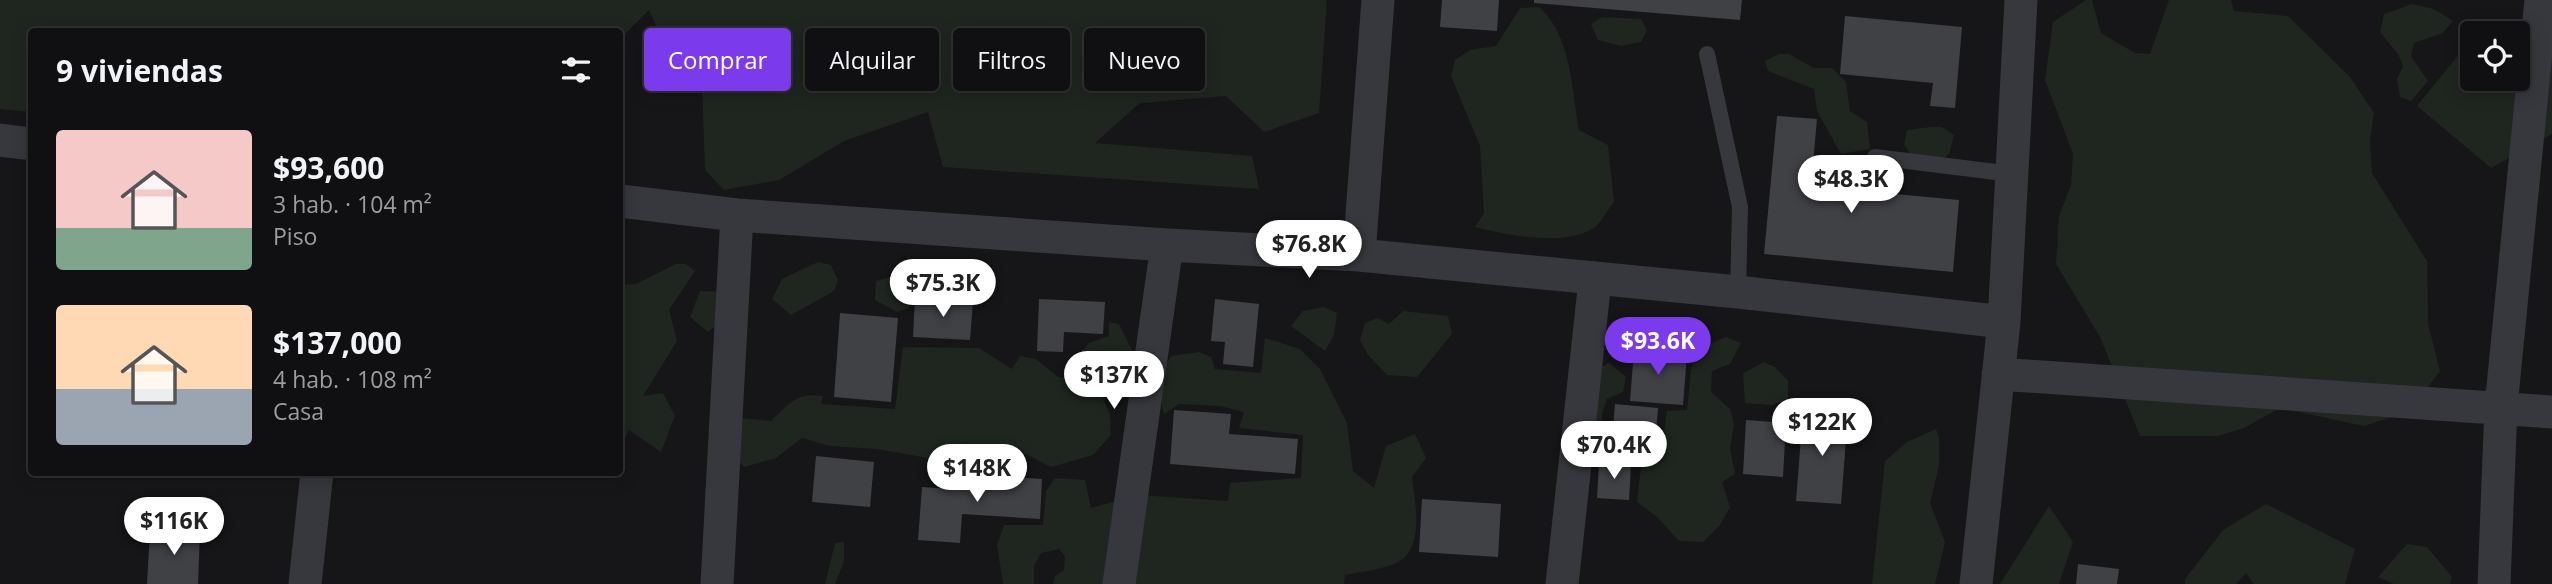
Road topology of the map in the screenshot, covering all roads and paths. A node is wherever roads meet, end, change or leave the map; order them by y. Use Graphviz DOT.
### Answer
graph roads {
  1 [pos="1378,0"];
  2 [pos="2021,0"];
  3 [pos="2541,0"];
  4 [pos="1707,54"];
  5 [pos="0,140"];
  6 [pos="28,144"];
  7 [pos="1875,157"];
  8 [pos="2012,174"];
  9 [pos="623,201"];
  10 [pos="737,215"];
  11 [pos="1167,245"];
  12 [pos="1359,255"];
  13 [pos="1595,280"];
  14 [pos="1738,292"];
  15 [pos="2004,322"];
  16 [pos="1998,374"];
  17 [pos="2501,407"];
  18 [pos="2552,412"];
  19 [pos="317,476"];
  20 [pos="305,584"];
  21 [pos="717,584"];
  22 [pos="1119,584"];
  23 [pos="1562,584"];
  24 [pos="1976,584"];
  25 [pos="2494,584"];
  1 -- 12 [label="street"];
  2 -- 8 [label="street"];
  3 -- 17 [label="street"];
  4 -- 14 [label="lane"];
  5 -- 6 [label="street"];
  7 -- 8 [label="lane"];
  8 -- 15 [label="street"];
  9 -- 10 [label="street"];
  10 -- 11 [label="street"];
  10 -- 21 [label="street"];
  11 -- 12 [label="street"];
  11 -- 22 [label="street"];
  12 -- 13 [label="street"];
  13 -- 14 [label="street"];
  13 -- 23 [label="street"];
  14 -- 15 [label="street"];
  15 -- 16 [label="street"];
  16 -- 17 [label="street"];
  16 -- 24 [label="street"];
  17 -- 18 [label="street"];
  17 -- 25 [label="street"];
  19 -- 20 [label="street"];
}
